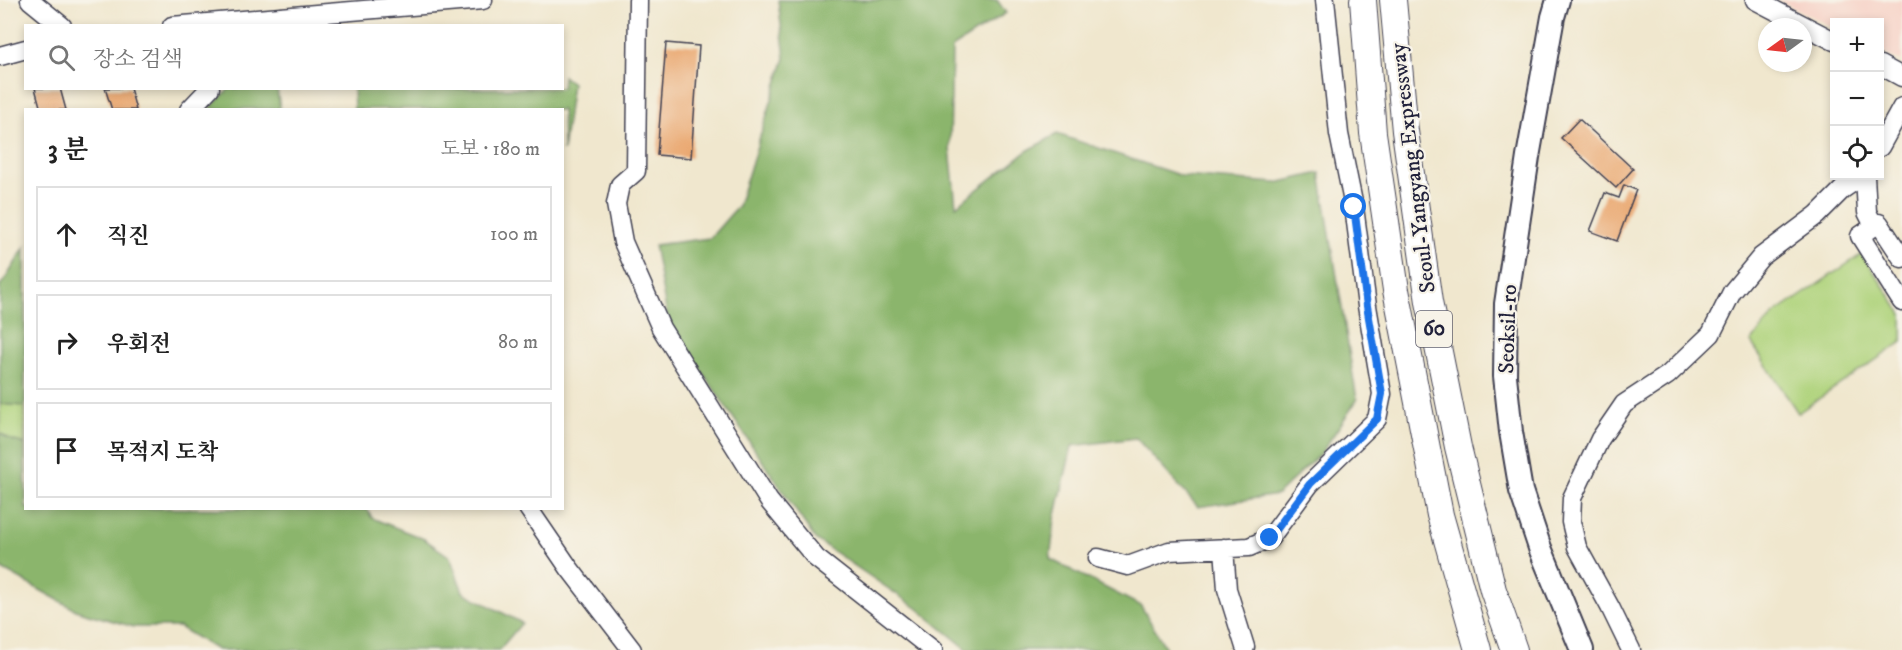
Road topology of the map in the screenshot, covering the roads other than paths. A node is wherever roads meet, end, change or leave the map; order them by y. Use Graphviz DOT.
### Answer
graph roads {
  1 [pos="30,0"];
  2 [pos="483,0"];
  3 [pos="638,0"];
  4 [pos="1325,0"];
  5 [pos="1364,0"];
  6 [pos="1394,0"];
  7 [pos="1558,0"];
  8 [pos="1755,0"];
  9 [pos="259,21"];
  10 [pos="60,24"];
  11 [pos="207,24"];
  12 [pos="1830,39"];
  13 [pos="24,50"];
  14 [pos="0,56"];
  15 [pos="1884,67"];
  16 [pos="1902,77"];
  17 [pos="208,90"];
  18 [pos="1902,107"];
  19 [pos="191,108"];
  20 [pos="1884,140"];
  21 [pos="1858,180"];
  22 [pos="1865,180"];
  23 [pos="1871,219"];
  24 [pos="1902,258"];
  25 [pos="1902,302"];
  26 [pos="529,510"];
  27 [pos="1224,548"];
  28 [pos="1098,558"];
  29 [pos="1245,647"];
  30 [pos="632,650"];
  31 [pos="933,650"];
  32 [pos="1478,650"];
  33 [pos="1514,650"];
  34 [pos="1582,650"];
  35 [pos="1631,650"];
  1 -- 10 [label="street"];
  2 -- 9 [label="street"];
  3 -- 31 [label="street"];
  4 -- 27 [label="street"];
  5 -- 32 [label="highway, Seoul-Yangyang Expressway / 60"];
  6 -- 33 [label="highway, Seoul-Yangyang Expressway / 60"];
  7 -- 34 [label="main road, Seoksil-ro"];
  8 -- 12 [label="street"];
  9 -- 11 [label="street"];
  13 -- 14 [label="street"];
  15 -- 16 [label="street"];
  17 -- 19 [label="street"];
  18 -- 20 [label="street"];
  21 -- 35 [label="street"];
  22 -- 23 [label="street"];
  23 -- 24 [label="street"];
  23 -- 25 [label="street"];
  26 -- 30 [label="street"];
  27 -- 28 [label="street"];
  27 -- 29 [label="street"];
}
